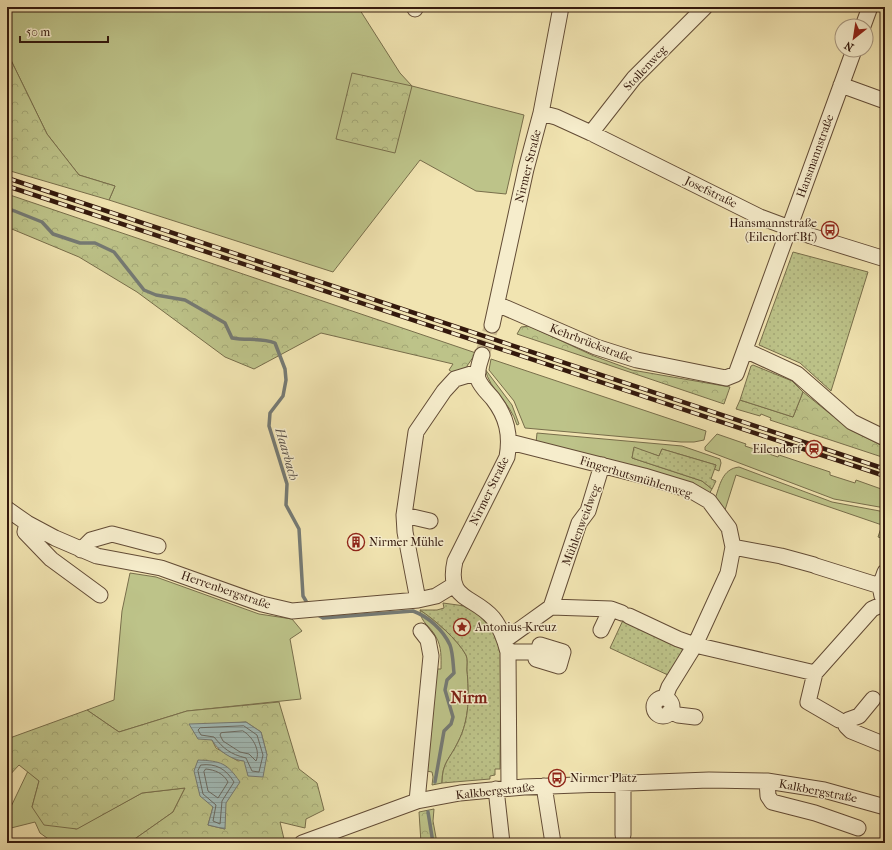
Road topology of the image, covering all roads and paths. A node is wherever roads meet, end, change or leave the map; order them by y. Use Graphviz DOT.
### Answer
graph roads {
  1 [pos="562,7"];
  2 [pos="705,7"];
  3 [pos="870,7"];
  4 [pos="866,18"];
  5 [pos="851,58"];
  6 [pos="841,85"];
  7 [pos="885,101"];
  8 [pos="541,113"];
  9 [pos="590,133"];
  10 [pos="788,228"];
  11 [pos="885,259"];
  12 [pos="497,304"];
  13 [pos="492,325"];
  14 [pos="745,350"];
  15 [pos="482,355"];
  16 [pos="478,372"];
  17 [pos="736,374"];
  18 [pos="885,438"];
  19 [pos="510,442"];
  20 [pos="602,465"];
  21 [pos="7,509"];
  22 [pos="404,515"];
  23 [pos="430,521"];
  24 [pos="27,523"];
  25 [pos="158,546"];
  26 [pos="733,547"];
  27 [pos="82,550"];
  28 [pos="885,572"];
  29 [pos="454,586"];
  30 [pos="880,586"];
  31 [pos="100,595"];
  32 [pos="418,600"];
  33 [pos="884,605"];
  34 [pos="552,607"];
  35 [pos="621,613"];
  36 [pos="601,630"];
  37 [pos="421,631"];
  38 [pos="696,645"];
  39 [pos="507,646"];
  40 [pos="538,652"];
  41 [pos="815,673"];
  42 [pos="873,699"];
  43 [pos="695,717"];
  44 [pos="844,722"];
  45 [pos="883,744"];
  46 [pos="767,781"];
  47 [pos="623,783"];
  48 [pos="544,786"];
  49 [pos="502,789"];
  50 [pos="417,801"];
  51 [pos="885,807"];
  52 [pos="858,828"];
  53 [pos="623,835"];
  54 [pos="329,838"];
  55 [pos="302,843"];
  56 [pos="502,843"];
  57 [pos="553,843"];
  1 -- 8 [label="street, Nirmer Straße"];
  2 -- 9 [label="street, Stollenweg"];
  3 -- 4 [label="street"];
  5 -- 6 [label="street, Hansmannstraße"];
  6 -- 7 [label="street"];
  6 -- 10 [label="street, Hansmannstraße"];
  8 -- 9 [label="street, Josefstraße"];
  8 -- 12 [label="street, Nirmer Straße"];
  9 -- 10 [label="street, Josefstraße"];
  10 -- 11 [label="street, Josefstraße"];
  10 -- 14 [label="street, Hansmannstraße"];
  12 -- 13 [label="street, Nirmer Straße"];
  12 -- 17 [label="street, Kehrbrückstraße"];
  14 -- 17 [label="street, Hansmannstraße"];
  14 -- 18 [label="street"];
  15 -- 16 [label="street"];
  16 -- 19 [label="street, Nirmer Straße"];
  16 -- 22 [label="street"];
  19 -- 20 [label="street, Fingerhutsmühlenweg"];
  19 -- 29 [label="street, Nirmer Straße"];
  20 -- 26 [label="street, Fingerhutsmühlenweg"];
  20 -- 34 [label="street, Mühlenweidweg"];
  21 -- 24 [label="street, Herrenbergstraße"];
  22 -- 23 [label="street"];
  22 -- 32 [label="street"];
  24 -- 27 [label="street, Herrenbergstraße"];
  24 -- 31 [label="street"];
  25 -- 27 [label="street"];
  26 -- 30 [label="street"];
  26 -- 38 [label="street, Fingerhutsmühlenweg"];
  27 -- 32 [label="street, Herrenbergstraße"];
  28 -- 30 [label="street"];
  29 -- 32 [label="street, Herrenbergstraße"];
  29 -- 39 [label="street"];
  30 -- 33 [label="street"];
  33 -- 41 [label="street"];
  34 -- 35 [label="street"];
  34 -- 39 [label="street"];
  35 -- 36 [label="street"];
  35 -- 38 [label="street"];
  37 -- 50 [label="street"];
  38 -- 41 [label="street"];
  38 -- 43 [label="street, Fingerhutsmühlenweg"];
  39 -- 40 [label="street"];
  39 -- 49 [label="street"];
  41 -- 44 [label="street"];
  42 -- 44 [label="street"];
  44 -- 45 [label="street"];
  46 -- 47 [label="street, Kalkbergstraße"];
  46 -- 51 [label="street, Kalkbergstraße"];
  46 -- 52 [label="street"];
  47 -- 48 [label="street, Kalkbergstraße"];
  47 -- 53 [label="street"];
  48 -- 49 [label="street, Kalkbergstraße"];
  48 -- 57 [label="street"];
  49 -- 50 [label="street, Kalkbergstraße"];
  49 -- 56 [label="street"];
  50 -- 54 [label="street, Kalkbergstraße"];
  54 -- 55 [label="street, Kalkbergstraße"];
}
